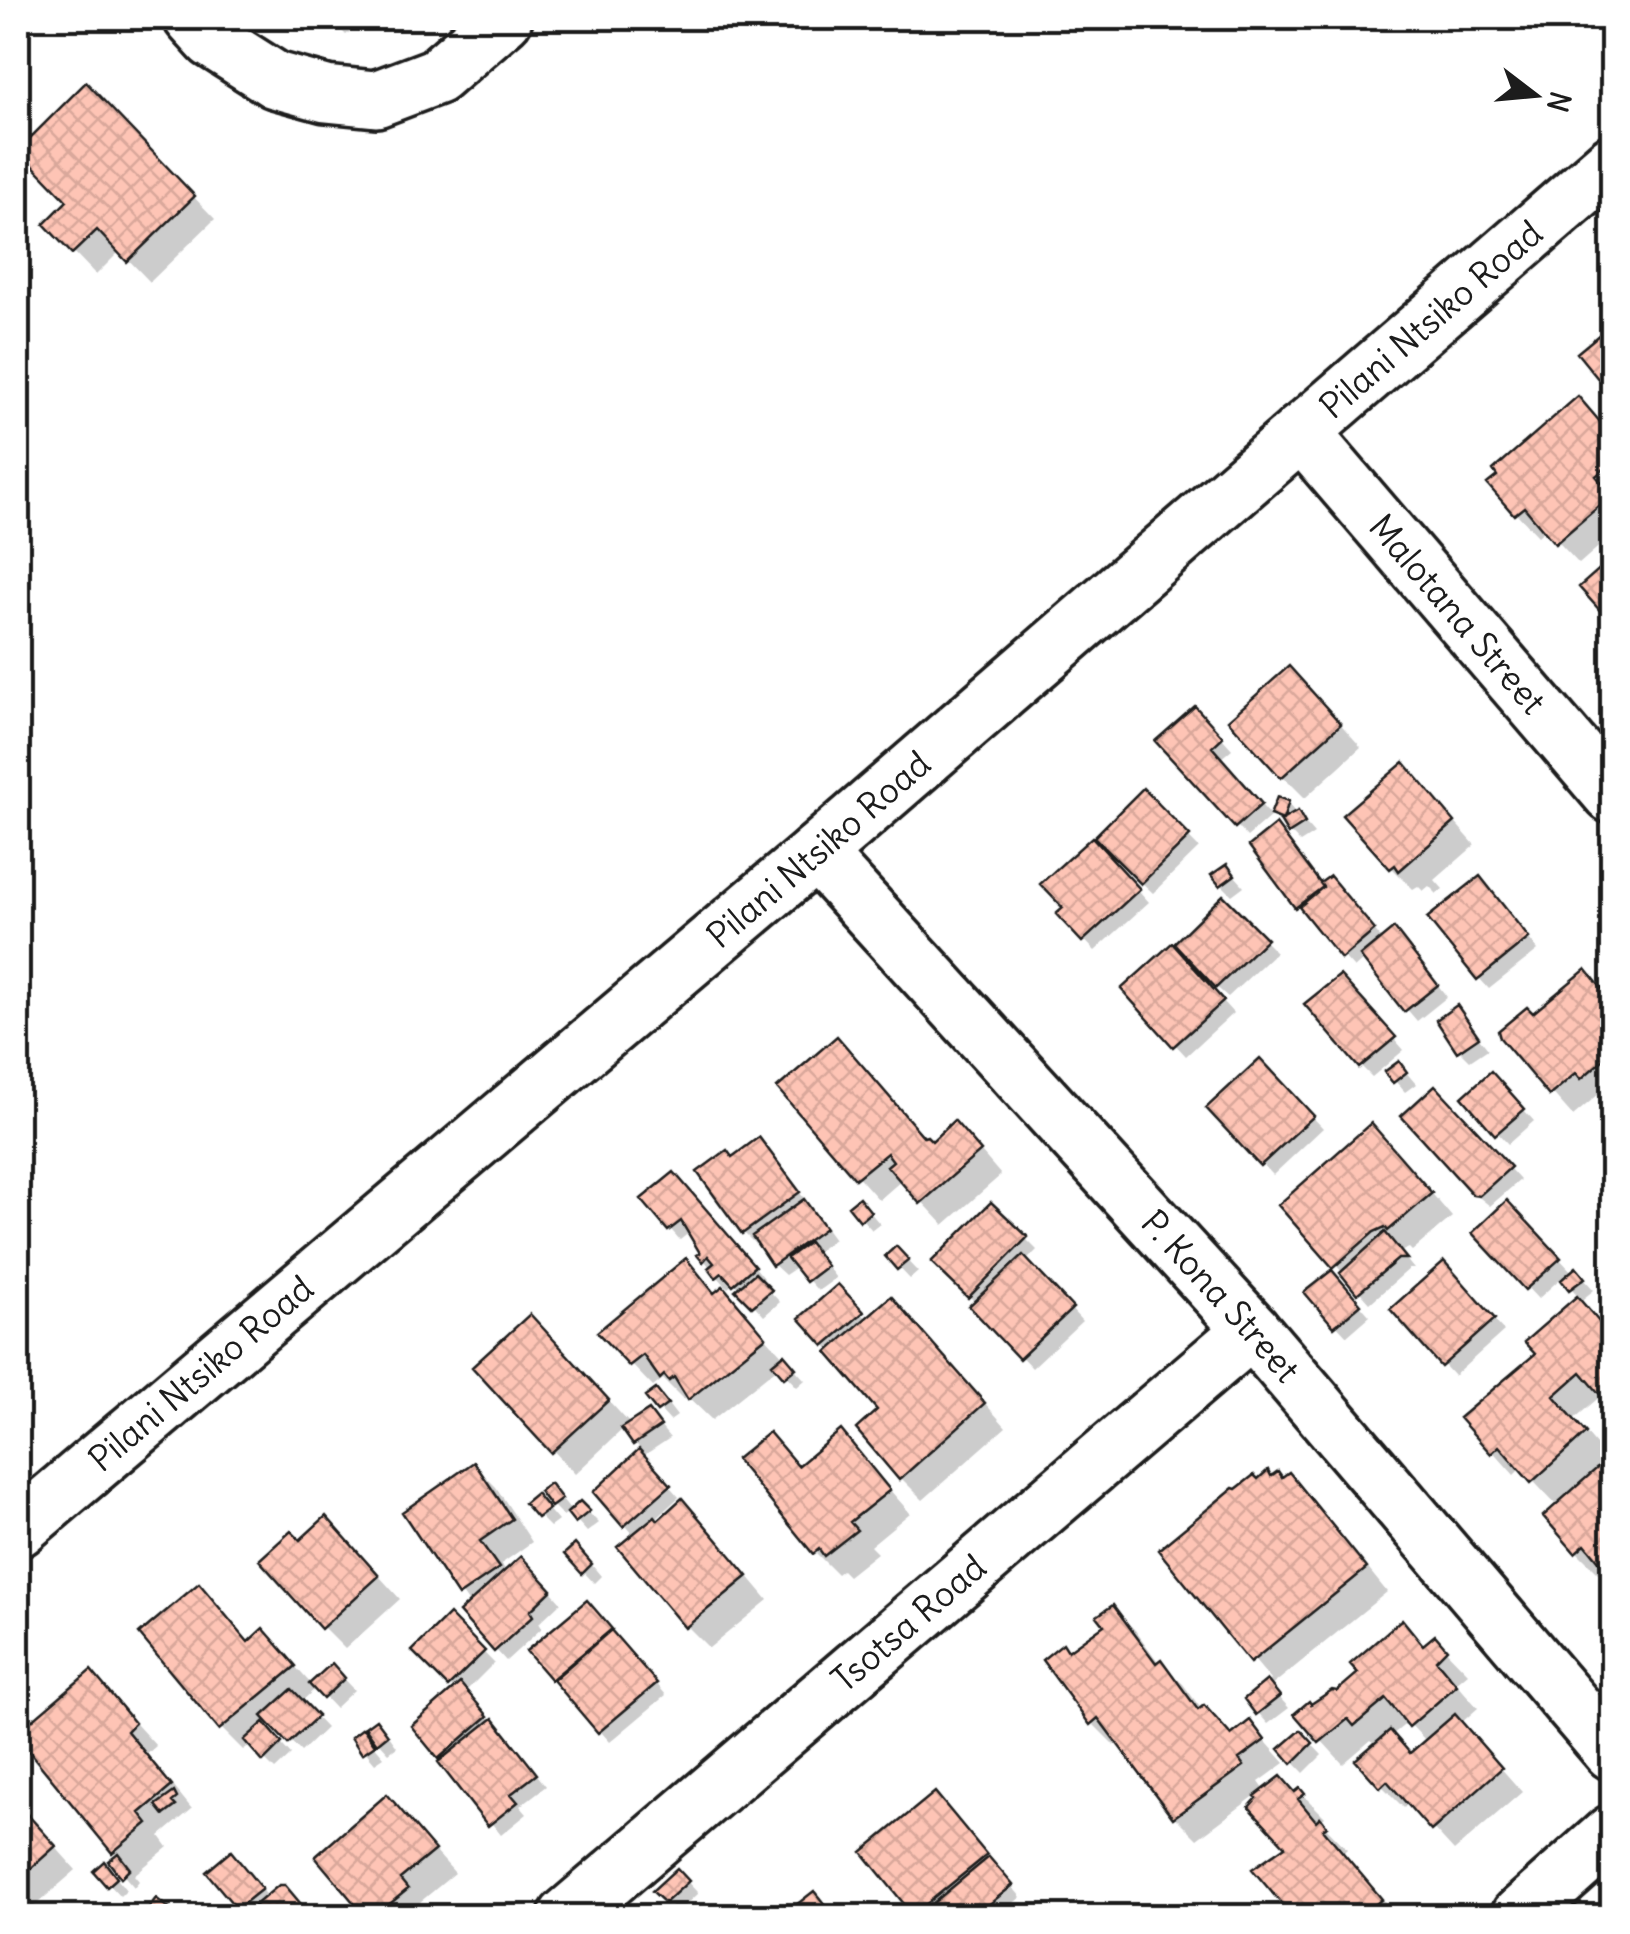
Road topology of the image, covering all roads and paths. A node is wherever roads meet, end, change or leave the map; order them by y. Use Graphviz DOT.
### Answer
graph roads {
  1 [pos="192,18"];
  2 [pos="504,18"];
  3 [pos="1612,163"];
  4 [pos="1300,432"];
  5 [pos="1612,794"];
  6 [pos="816,853"];
  7 [pos="1252,1330"];
  8 [pos="18,1529"];
  9 [pos="1612,1752"];
  10 [pos="1612,1833"];
  11 [pos="567,1916"];
  12 [pos="1519,1916"];
  1 -- 2 [label="street"];
  3 -- 4 [label="street, Pilani Ntsiko Road"];
  4 -- 5 [label="street, Malotana Street"];
  4 -- 6 [label="street, Pilani Ntsiko Road"];
  6 -- 7 [label="street, P. Kona Street"];
  6 -- 8 [label="street, Pilani Ntsiko Road"];
  7 -- 9 [label="street, P. Kona Street"];
  7 -- 11 [label="street, Tsotsa Road"];
  10 -- 12 [label="street"];
}
